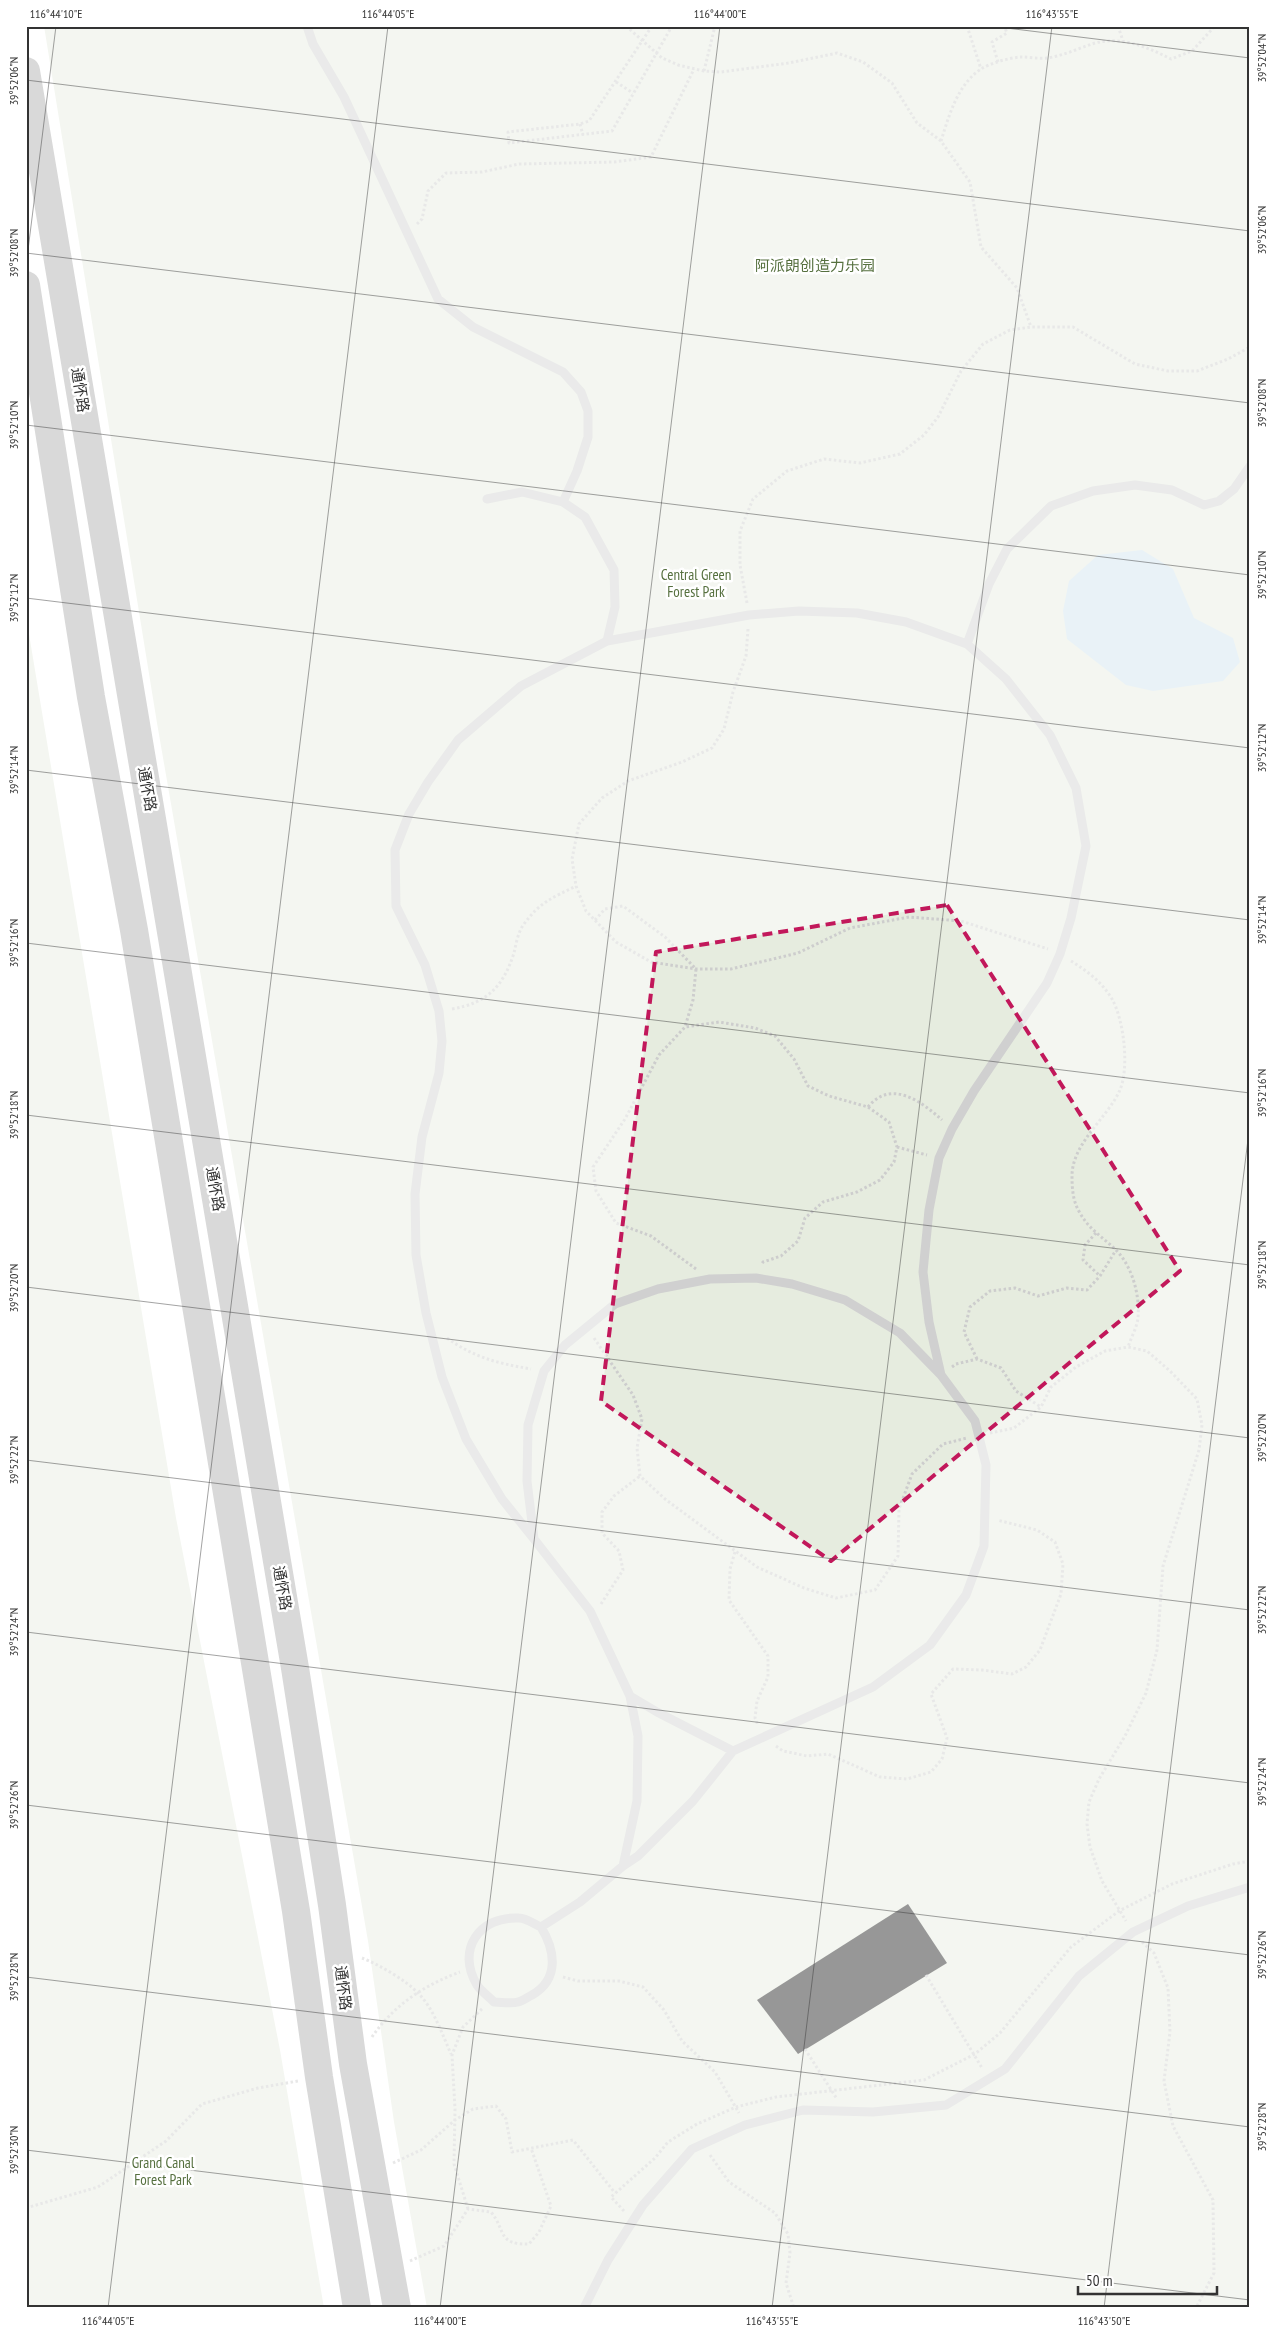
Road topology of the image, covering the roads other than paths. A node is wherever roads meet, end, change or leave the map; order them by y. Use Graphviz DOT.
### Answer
graph roads {
  1 [pos="307,26"];
  2 [pos="26,71"];
  3 [pos="26,285"];
  4 [pos="1250,466"];
  5 [pos="487,499"];
  6 [pos="563,502"];
  7 [pos="607,641"];
  8 [pos="967,644"];
  9 [pos="941,1375"];
  10 [pos="534,1539"];
  11 [pos="630,1696"];
  12 [pos="732,1751"];
  13 [pos="623,1866"];
  14 [pos="1250,1887"];
  15 [pos="541,1927"];
  16 [pos="357,2308"];
  17 [pos="397,2308"];
  18 [pos="584,2308"];
  1 -- 6 [label="lane"];
  2 -- 17 [label="main road, 通怀路"];
  3 -- 16 [label="main road"];
  4 -- 8 [label="lane"];
  5 -- 6 [label="lane"];
  6 -- 7 [label="lane"];
  7 -- 8 [label="lane"];
  7 -- 10 [label="lane"];
  8 -- 9 [label="lane"];
  9 -- 10 [label="lane"];
  9 -- 12 [label="lane"];
  10 -- 11 [label="lane"];
  11 -- 12 [label="lane"];
  11 -- 13 [label="lane"];
  12 -- 13 [label="lane"];
  13 -- 15 [label="lane"];
  14 -- 18 [label="lane"];
  15 -- 15 [label="lane"];
}
